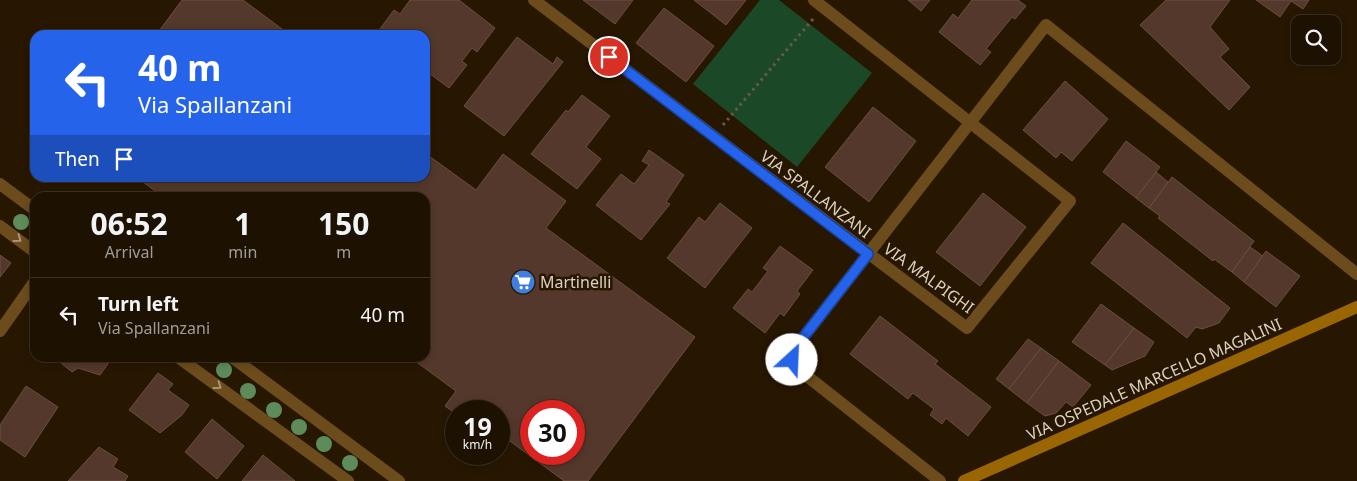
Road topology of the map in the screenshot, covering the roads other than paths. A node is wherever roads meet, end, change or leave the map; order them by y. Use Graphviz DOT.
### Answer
graph roads {
  1 [pos="534,0"];
  2 [pos="818,3"];
  3 [pos="970,122"];
  4 [pos="0,184"];
  5 [pos="30,206"];
  6 [pos="0,226"];
  7 [pos="30,248"];
  8 [pos="868,254"];
  9 [pos="1357,274"];
  10 [pos="30,288"];
  11 [pos="1357,307"];
  12 [pos="0,330"];
  13 [pos="184,362"];
  14 [pos="238,362"];
  15 [pos="348,481"];
  16 [pos="399,481"];
  17 [pos="940,481"];
  18 [pos="964,481"];
  1 -- 8 [label="street, VIA SPALLANZANI"];
  2 -- 3 [label="street, VIA MALPIGHI"];
  3 -- 8 [label="street, VIA MALPIGHI"];
  3 -- 8 [label="street, VIA MALPIGHI"];
  3 -- 9 [label="street, VIA MALPIGHI"];
  4 -- 5 [label="street"];
  6 -- 7 [label="street, one-way"];
  8 -- 17 [label="street, VIA SPALLANZANI"];
  10 -- 12 [label="street"];
  11 -- 18 [label="street, VIA OSPEDALE MARCELLO MAGALINI"];
  13 -- 15 [label="street, one-way"];
  14 -- 16 [label="street"];
}
